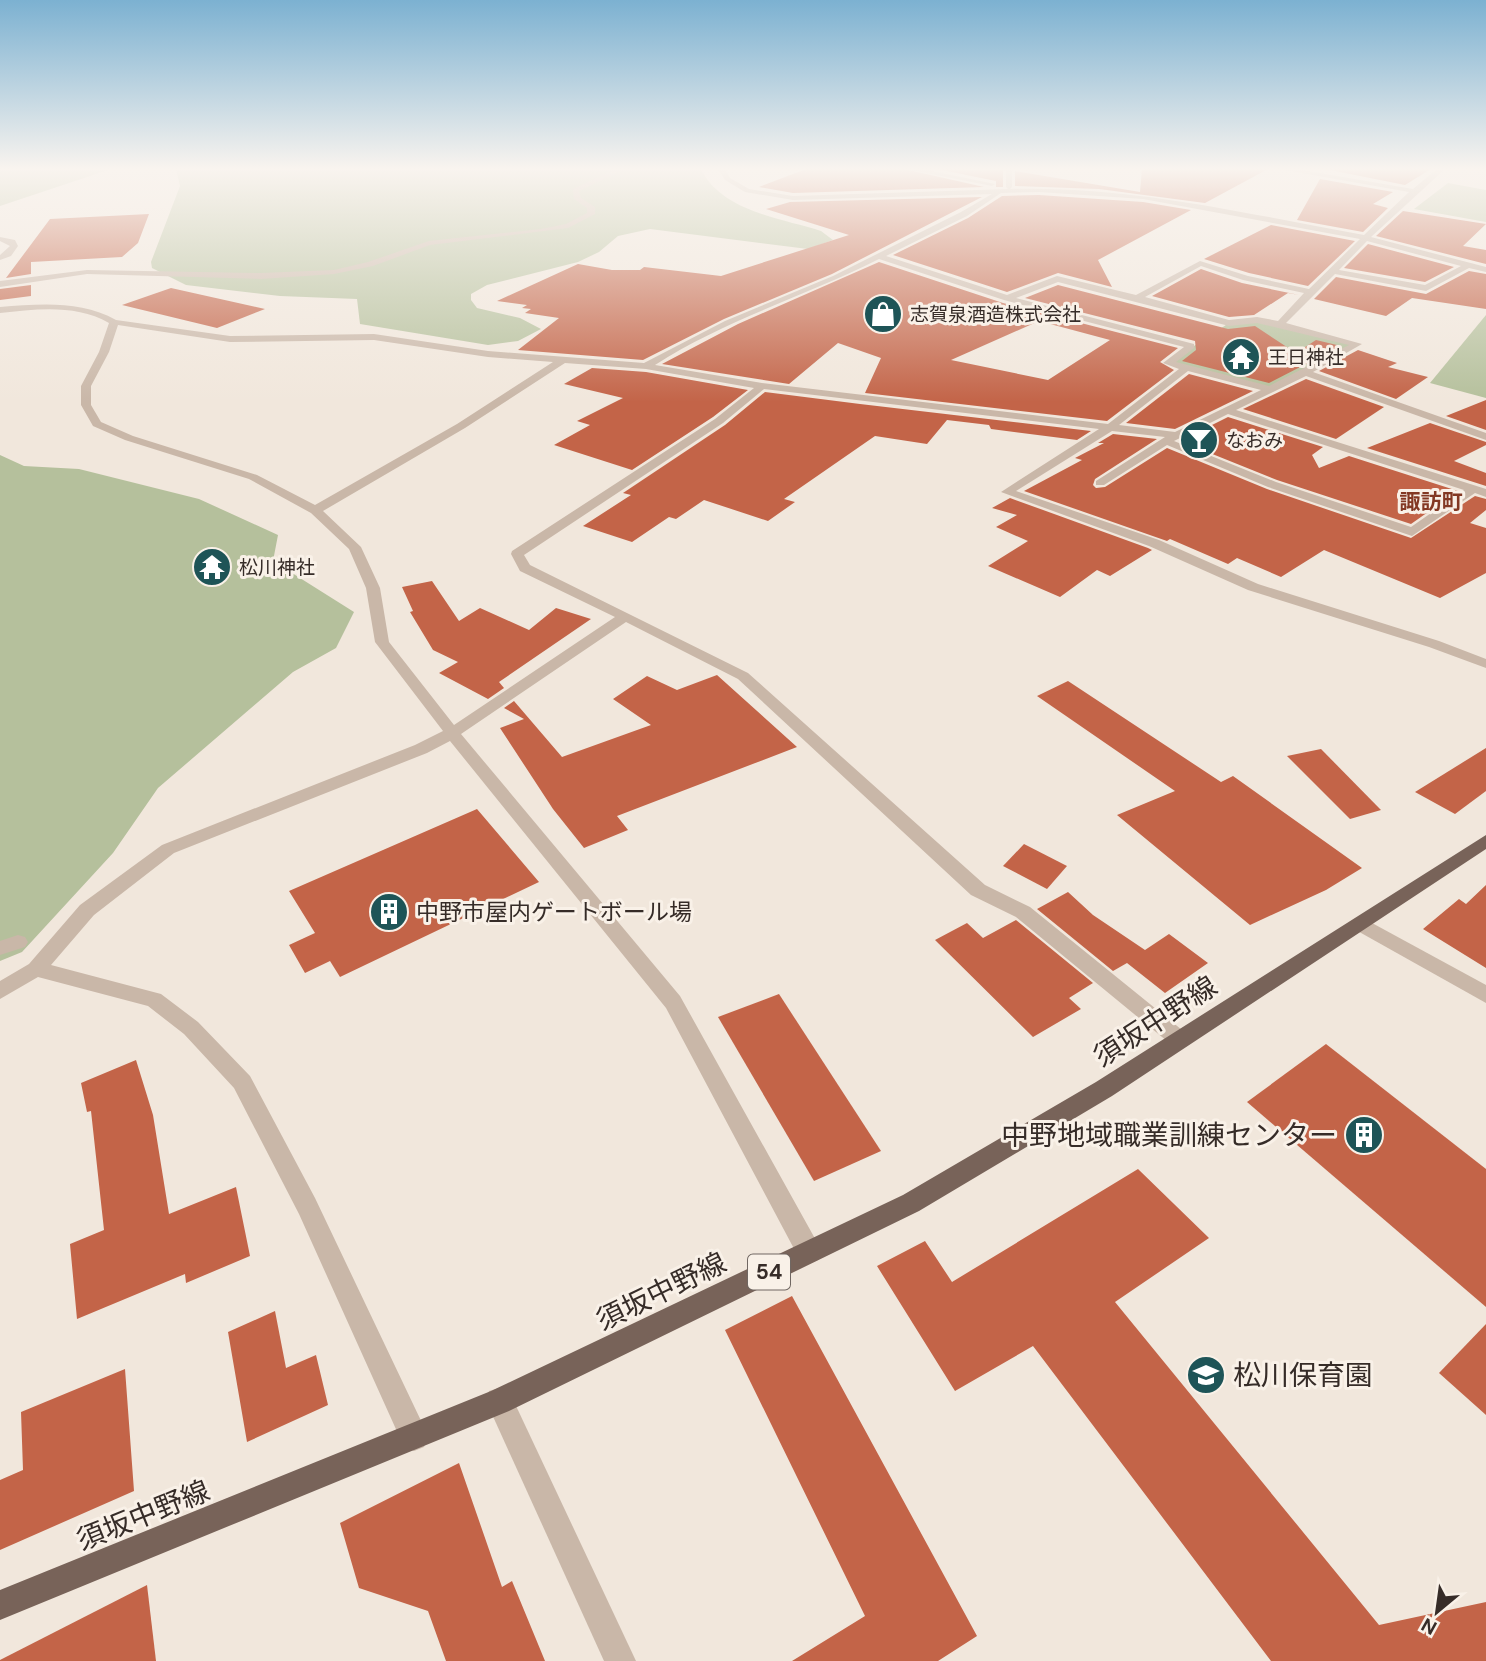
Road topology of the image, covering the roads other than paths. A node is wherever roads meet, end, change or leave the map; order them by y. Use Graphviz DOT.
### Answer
graph roads {
  1 [pos="14,247"];
  2 [pos="419,247"];
  3 [pos="897,247"];
  4 [pos="1357,247"];
  5 [pos="1398,247"];
  6 [pos="877,256"];
  7 [pos="0,258"];
  8 [pos="1469,265"];
  9 [pos="1486,270"];
  10 [pos="1333,271"];
  11 [pos="0,284"];
  12 [pos="1308,291"];
  13 [pos="1007,298"];
  14 [pos="1137,298"];
  15 [pos="0,310"];
  16 [pos="114,322"];
  17 [pos="1280,324"];
  18 [pos="563,359"];
  19 [pos="646,366"];
  20 [pos="1186,368"];
  21 [pos="1305,372"];
  22 [pos="762,386"];
  23 [pos="1271,389"];
  24 [pos="1225,410"];
  25 [pos="1110,427"];
  26 [pos="1486,437"];
  27 [pos="1171,438"];
  28 [pos="1100,483"];
  29 [pos="1473,489"];
  30 [pos="1486,493"];
  31 [pos="315,510"];
  32 [pos="624,617"];
  33 [pos="1486,664"];
  34 [pos="452,733"];
  35 [pos="1486,841"];
  36 [pos="1361,924"];
  37 [pos="36,969"];
  38 [pos="0,991"];
  39 [pos="1486,995"];
  40 [pos="1180,1040"];
  41 [pos="809,1252"];
  42 [pos="499,1401"];
  43 [pos="414,1437"];
  44 [pos="0,1605"];
  45 [pos="620,1661"];
  1 -- 7 [label="street"];
  2 -- 11 [label="street"];
  3 -- 6 [label="street"];
  4 -- 10 [label="street"];
  5 -- 8 [label="street"];
  6 -- 13 [label="street"];
  6 -- 19 [label="street"];
  8 -- 9 [label="street"];
  8 -- 10 [label="street"];
  10 -- 12 [label="street"];
  12 -- 14 [label="street"];
  12 -- 17 [label="street"];
  13 -- 14 [label="street"];
  13 -- 20 [label="street"];
  14 -- 17 [label="street"];
  15 -- 16 [label="street"];
  16 -- 18 [label="street"];
  16 -- 31 [label="street"];
  17 -- 21 [label="street"];
  18 -- 19 [label="street"];
  18 -- 31 [label="street"];
  19 -- 22 [label="street"];
  20 -- 23 [label="street"];
  20 -- 25 [label="street"];
  21 -- 23 [label="street"];
  21 -- 26 [label="street"];
  22 -- 25 [label="street"];
  22 -- 32 [label="street"];
  23 -- 24 [label="street"];
  24 -- 27 [label="street"];
  24 -- 29 [label="street"];
  25 -- 27 [label="street"];
  25 -- 33 [label="street"];
  27 -- 28 [label="street"];
  27 -- 29 [label="street"];
  29 -- 30 [label="street"];
  31 -- 34 [label="street"];
  32 -- 34 [label="street"];
  32 -- 40 [label="street"];
  34 -- 37 [label="street"];
  34 -- 41 [label="street"];
  35 -- 36 [label="main road, 須坂中野線 / 54"];
  36 -- 39 [label="street"];
  36 -- 40 [label="main road, 須坂中野線 / 54"];
  37 -- 38 [label="street"];
  37 -- 43 [label="street"];
  40 -- 41 [label="main road, 須坂中野線 / 54"];
  41 -- 42 [label="main road, 須坂中野線 / 54"];
  42 -- 43 [label="main road, 須坂中野線 / 54"];
  42 -- 45 [label="street"];
  43 -- 44 [label="main road, 須坂中野線 / 54"];
}
